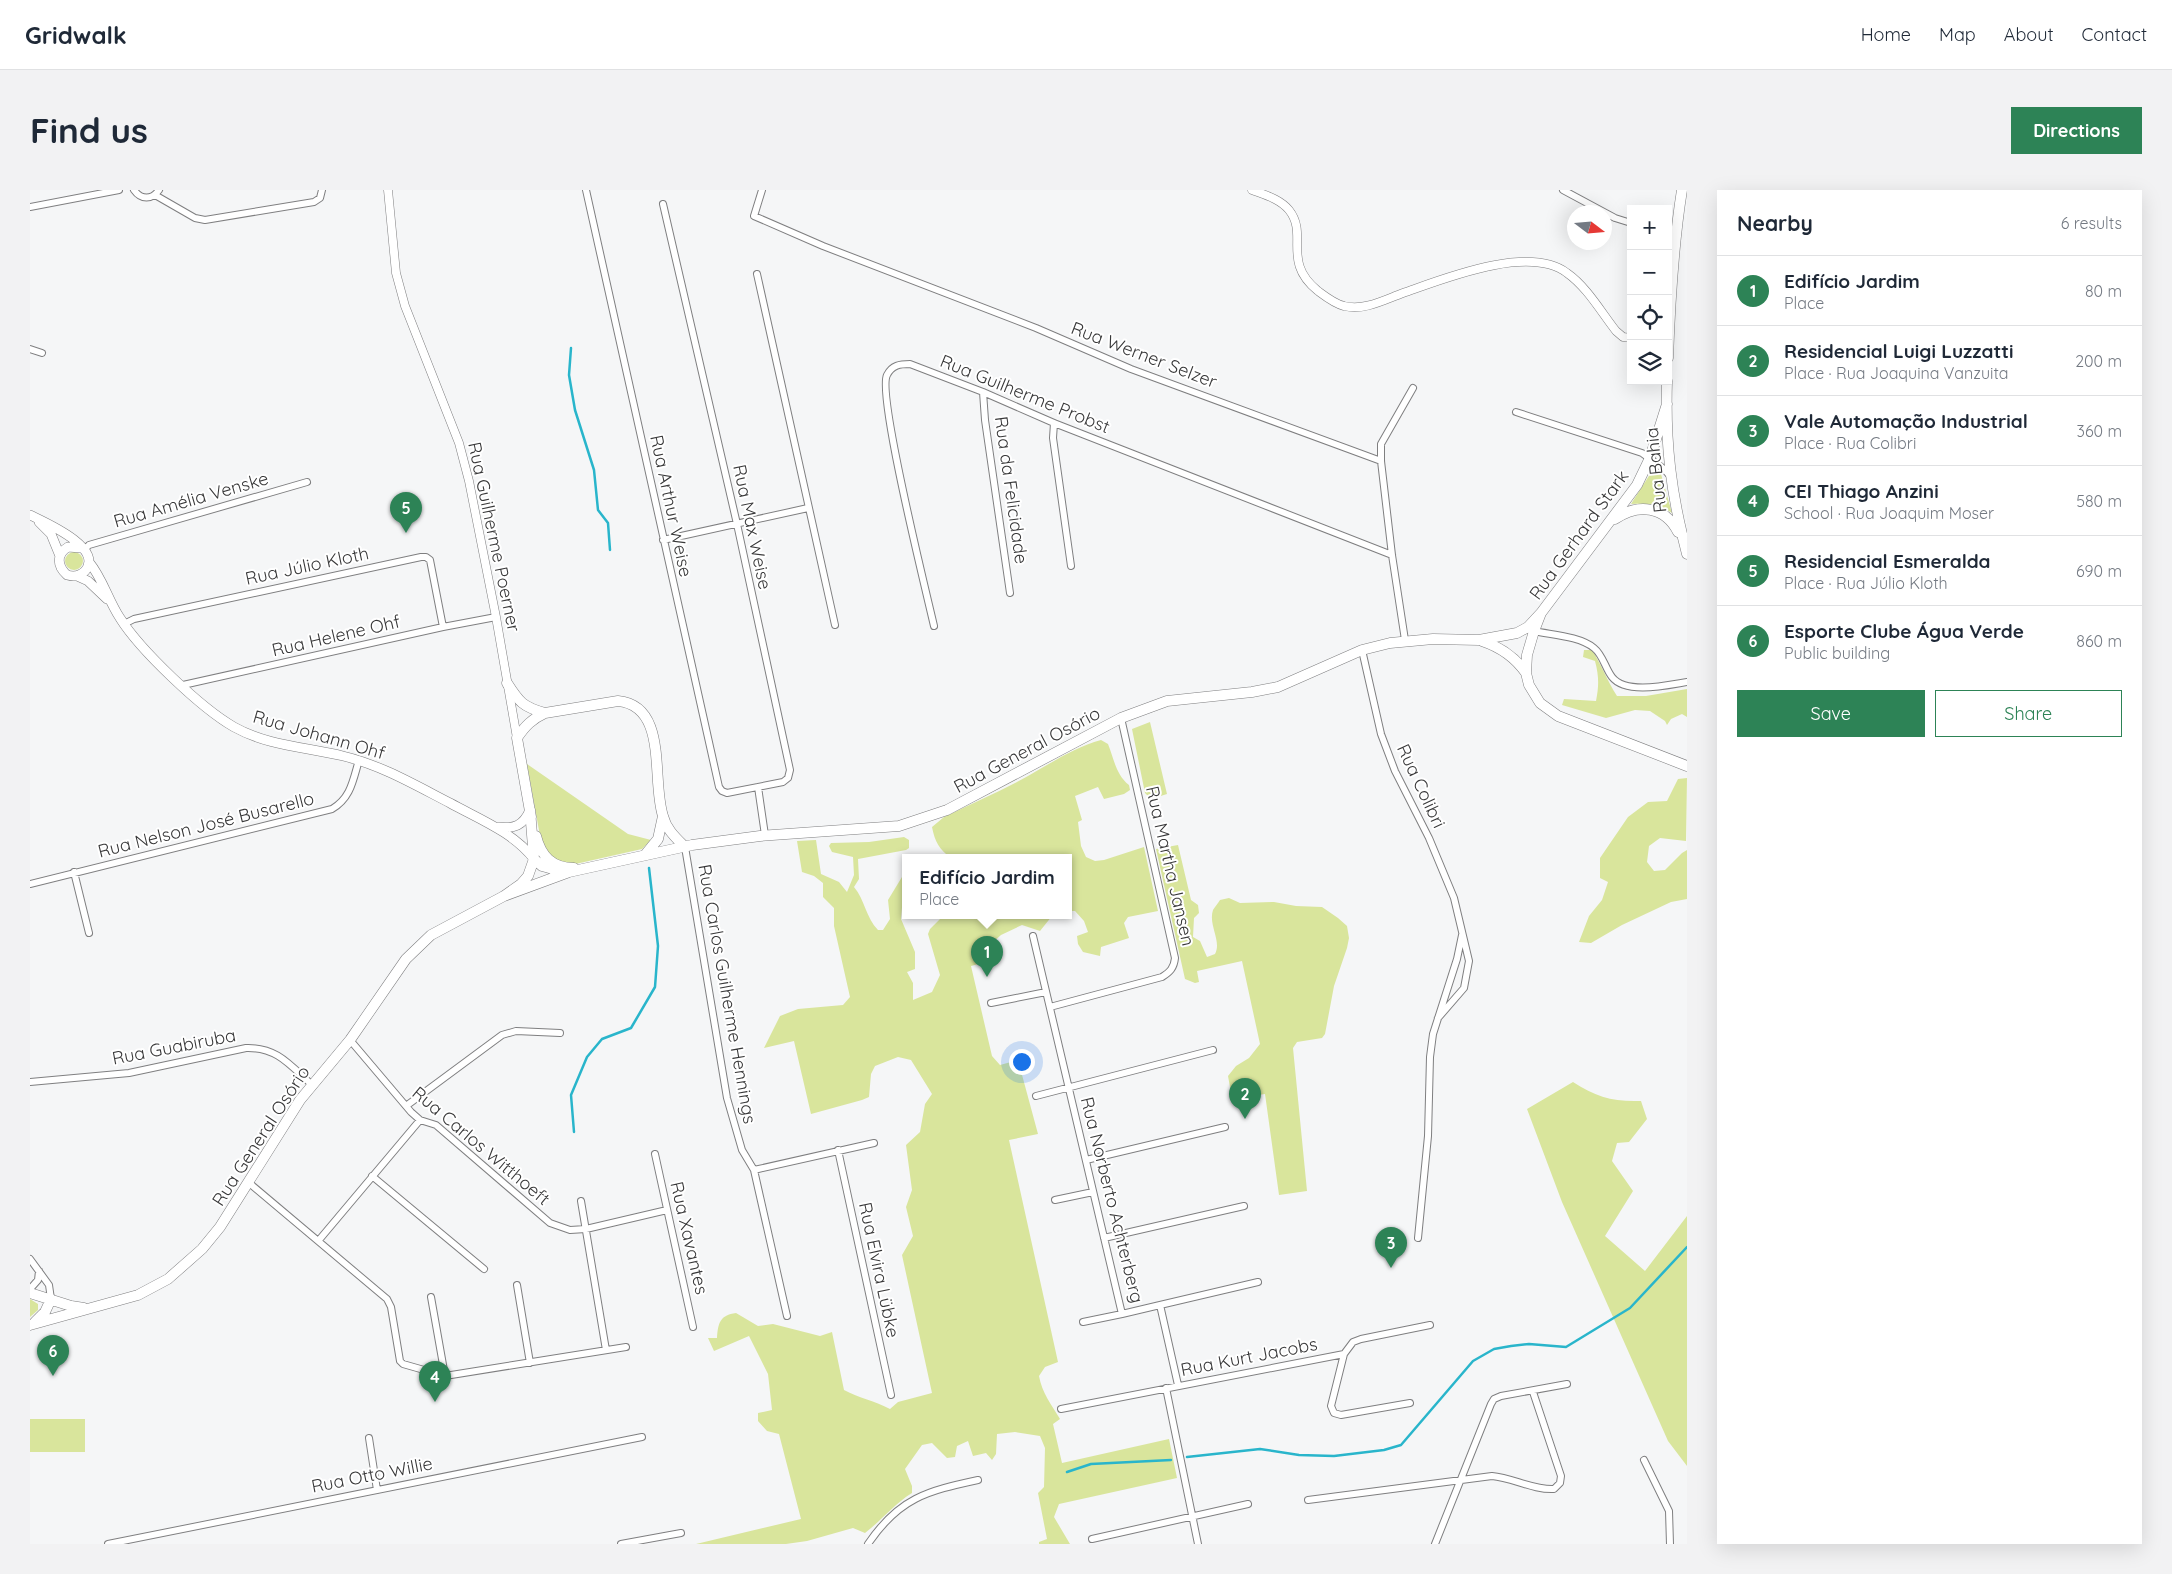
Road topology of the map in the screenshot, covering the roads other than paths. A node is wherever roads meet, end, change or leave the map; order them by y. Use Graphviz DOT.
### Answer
graph roads {
  1 [pos="119,190"];
  2 [pos="134,190"];
  3 [pos="322,190"];
  4 [pos="388,190"];
  5 [pos="586,190"];
  6 [pos="762,190"];
  7 [pos="1252,190"];
  8 [pos="1563,190"];
  9 [pos="1682,190"];
  10 [pos="157,193"];
  11 [pos="663,204"];
  12 [pos="30,207"];
  13 [pos="1627,222"];
  14 [pos="1672,231"];
  15 [pos="758,274"];
  16 [pos="1670,295"];
  17 [pos="1627,338"];
  18 [pos="1668,340"];
  19 [pos="30,349"];
  20 [pos="42,353"];
  21 [pos="1668,385"];
  22 [pos="1413,388"];
  23 [pos="983,392"];
  24 [pos="1667,404"];
  25 [pos="1516,412"];
  26 [pos="1054,423"];
  27 [pos="1650,458"];
  28 [pos="1380,461"];
  29 [pos="1670,477"];
  30 [pos="307,482"];
  31 [pos="808,508"];
  32 [pos="32,516"];
  33 [pos="736,524"];
  34 [pos="1609,524"];
  35 [pos="663,540"];
  36 [pos="83,549"];
  37 [pos="1686,549"];
  38 [pos="1392,555"];
  39 [pos="60,556"];
  40 [pos="89,562"];
  41 [pos="1071,566"];
  42 [pos="77,576"];
  43 [pos="1010,593"];
  44 [pos="112,605"];
  45 [pos="1540,613"];
  46 [pos="496,617"];
  47 [pos="124,624"];
  48 [pos="835,625"];
  49 [pos="934,626"];
  50 [pos="443,627"];
  51 [pos="1534,631"];
  52 [pos="1404,640"];
  53 [pos="1478,640"];
  54 [pos="1362,650"];
  55 [pos="1526,673"];
  56 [pos="1687,682"];
  57 [pos="507,683"];
  58 [pos="182,685"];
  59 [pos="545,713"];
  60 [pos="1121,718"];
  61 [pos="517,738"];
  62 [pos="359,760"];
  63 [pos="1687,766"];
  64 [pos="758,787"];
  65 [pos="530,810"];
  66 [pos="662,816"];
  67 [pos="495,827"];
  68 [pos="766,835"];
  69 [pos="685,847"];
  70 [pos="646,855"];
  71 [pos="534,859"];
  72 [pos="582,868"];
  73 [pos="74,872"];
  74 [pos="568,872"];
  75 [pos="30,884"];
  76 [pos="504,896"];
  77 [pos="1463,932"];
  78 [pos="89,933"];
  79 [pos="1033,936"];
  80 [pos="1457,959"];
  81 [pos="1469,962"];
  82 [pos="1447,988"];
  83 [pos="1046,992"];
  84 [pos="1459,995"];
  85 [pos="991,1003"];
  86 [pos="1050,1006"];
  87 [pos="1438,1018"];
  88 [pos="560,1033"];
  89 [pos="350,1040"];
  90 [pos="1213,1050"];
  91 [pos="30,1082"];
  92 [pos="312,1085"];
  93 [pos="1069,1087"];
  94 [pos="1036,1096"];
  95 [pos="406,1106"];
  96 [pos="420,1120"];
  97 [pos="1225,1127"];
  98 [pos="874,1143"];
  99 [pos="838,1150"];
  100 [pos="655,1154"];
  101 [pos="1086,1160"];
  102 [pos="754,1170"];
  103 [pos="372,1176"];
  104 [pos="248,1182"];
  105 [pos="1094,1192"];
  106 [pos="1055,1200"];
  107 [pos="581,1201"];
  108 [pos="1244,1206"];
  109 [pos="667,1210"];
  110 [pos="586,1229"];
  111 [pos="1104,1238"];
  112 [pos="1418,1238"];
  113 [pos="319,1240"];
  114 [pos="30,1259"];
  115 [pos="484,1269"];
  116 [pos="39,1271"];
  117 [pos="1258,1282"];
  118 [pos="517,1285"];
  119 [pos="33,1292"];
  120 [pos="431,1297"];
  121 [pos="49,1304"];
  122 [pos="1160,1305"];
  123 [pos="90,1309"];
  124 [pos="1122,1314"];
  125 [pos="787,1316"];
  126 [pos="1083,1322"];
  127 [pos="31,1324"];
  128 [pos="1430,1325"];
  129 [pos="693,1327"];
  130 [pos="626,1347"];
  131 [pos="606,1350"];
  132 [pos="1344,1354"];
  133 [pos="530,1363"];
  134 [pos="445,1376"];
  135 [pos="1567,1384"];
  136 [pos="1178,1385"];
  137 [pos="1166,1388"];
  138 [pos="1533,1392"];
  139 [pos="891,1395"];
  140 [pos="1410,1403"];
  141 [pos="1061,1408"];
  142 [pos="642,1437"];
  143 [pos="369,1438"];
  144 [pos="1644,1460"];
  145 [pos="1460,1479"];
  146 [pos="978,1480"];
  147 [pos="377,1490"];
  148 [pos="1308,1500"];
  149 [pos="1248,1504"];
  150 [pos="1192,1516"];
  151 [pos="681,1532"];
  152 [pos="1092,1539"];
  153 [pos="108,1544"];
  154 [pos="621,1544"];
  155 [pos="868,1544"];
  156 [pos="1198,1544"];
  157 [pos="1435,1544"];
  158 [pos="1670,1544"];
  1 -- 12 [label="street"];
  2 -- 10 [label="street"];
  3 -- 10 [label="street"];
  4 -- 46 [label="street, Rua Guilherme Poerner"];
  5 -- 35 [label="street, Rua Arthur Weise"];
  6 -- 28 [label="street, Rua Werner Selzer"];
  7 -- 17 [label="street"];
  8 -- 13 [label="street"];
  9 -- 14 [label="main road"];
  11 -- 33 [label="street, Rua Max Weise"];
  15 -- 31 [label="street"];
  16 -- 18 [label="main road"];
  19 -- 20 [label="street"];
  21 -- 24 [label="main road, Rua Bahia"];
  22 -- 28 [label="street"];
  23 -- 26 [label="street, Rua Guilherme Probst"];
  23 -- 43 [label="street, Rua da Felicidade"];
  23 -- 49 [label="street, Rua Guilherme Probst"];
  24 -- 27 [label="main road, Rua Gerhard Stark"];
  24 -- 29 [label="main road, Rua Bahia"];
  25 -- 27 [label="street"];
  26 -- 38 [label="street, Rua Guilherme Probst"];
  26 -- 41 [label="street"];
  27 -- 29 [label="street"];
  27 -- 34 [label="main road, Rua Gerhard Stark"];
  28 -- 38 [label="street"];
  29 -- 37 [label="main road, Rua Bahia"];
  30 -- 36 [label="street, Rua Amélia Venske"];
  31 -- 33 [label="street"];
  31 -- 48 [label="street"];
  32 -- 36 [label="main road"];
  32 -- 39 [label="main road"];
  33 -- 35 [label="street"];
  33 -- 64 [label="street, Rua Max Weise"];
  34 -- 37 [label="main road"];
  34 -- 45 [label="main road, Rua Gerhard Stark"];
  35 -- 64 [label="street, Rua Arthur Weise"];
  36 -- 39 [label="main road"];
  36 -- 40 [label="main road"];
  38 -- 52 [label="street"];
  39 -- 42 [label="main road"];
  40 -- 42 [label="main road"];
  40 -- 44 [label="main road, Rua Johann Ohf"];
  42 -- 44 [label="main road, Rua Johann Ohf"];
  44 -- 47 [label="main road, Rua Johann Ohf"];
  45 -- 51 [label="main road, Rua Gerhard Stark"];
  45 -- 53 [label="main road, Rua General Osório"];
  46 -- 50 [label="street, Rua Helene Ohf"];
  46 -- 57 [label="street, Rua Guilherme Poerner"];
  47 -- 50 [label="street, Rua Júlio Kloth"];
  47 -- 58 [label="main road, Rua Johann Ohf"];
  50 -- 58 [label="street, Rua Helene Ohf"];
  51 -- 55 [label="main road, Rua Gerhard Stark"];
  51 -- 56 [label="street"];
  52 -- 53 [label="main road, Rua General Osório"];
  52 -- 54 [label="main road, Rua General Osório"];
  53 -- 55 [label="main road, Rua General Osório"];
  54 -- 60 [label="main road, Rua General Osório"];
  54 -- 77 [label="street, Rua Colibri"];
  55 -- 63 [label="main road, Rua Gerhard Stark"];
  57 -- 59 [label="main road"];
  57 -- 61 [label="street, Rua Guilherme Poerner"];
  58 -- 62 [label="main road, Rua Johann Ohf"];
  59 -- 61 [label="main road"];
  59 -- 66 [label="main road"];
  60 -- 68 [label="main road, Rua General Osório"];
  60 -- 86 [label="street, Rua Martha Jansen"];
  61 -- 65 [label="main road, Rua Guilherme Poerner"];
  62 -- 67 [label="main road, Rua Johann Ohf"];
  62 -- 73 [label="street, Rua Nelson José Busarello"];
  64 -- 68 [label="street"];
  65 -- 67 [label="main road"];
  65 -- 71 [label="main road"];
  65 -- 72 [label="main road, Rua General Osório"];
  66 -- 69 [label="main road"];
  66 -- 70 [label="main road"];
  67 -- 71 [label="main road, Rua Johann Ohf"];
  68 -- 69 [label="main road, Rua General Osório"];
  69 -- 70 [label="main road, Rua General Osório"];
  69 -- 102 [label="street, Rua Carlos Guilherme Hennings"];
  70 -- 72 [label="main road, Rua General Osório"];
  71 -- 74 [label="main road"];
  71 -- 76 [label="main road, Rua General Osório"];
  72 -- 74 [label="main road, Rua General Osório"];
  73 -- 75 [label="street, Rua Nelson José Busarello"];
  73 -- 78 [label="street"];
  74 -- 76 [label="main road, Rua General Osório"];
  76 -- 89 [label="main road, Rua General Osório"];
  77 -- 80 [label="street, Rua Colibri"];
  77 -- 81 [label="street, Rua Colibri"];
  79 -- 83 [label="street"];
  80 -- 81 [label="street"];
  80 -- 82 [label="street, Rua Colibri"];
  81 -- 84 [label="street, Rua Colibri"];
  82 -- 84 [label="street"];
  82 -- 87 [label="street, Rua Colibri"];
  83 -- 85 [label="street"];
  83 -- 86 [label="street"];
  84 -- 87 [label="street, Rua Colibri"];
  86 -- 93 [label="street, Rua Norberto Achterberg"];
  87 -- 112 [label="street, Rua Colibri"];
  88 -- 95 [label="street"];
  89 -- 92 [label="main road, Rua General Osório"];
  89 -- 95 [label="street, Rua Carlos Witthoeft"];
  90 -- 93 [label="street"];
  91 -- 92 [label="street, Rua Guabiruba"];
  92 -- 104 [label="main road, Rua General Osório"];
  93 -- 94 [label="street"];
  93 -- 101 [label="street, Rua Norberto Achterberg"];
  95 -- 96 [label="street, Rua Carlos Witthoeft"];
  96 -- 103 [label="street"];
  96 -- 110 [label="street, Rua Carlos Witthoeft"];
  97 -- 101 [label="street"];
  98 -- 99 [label="street"];
  99 -- 102 [label="street"];
  99 -- 139 [label="street, Rua Elvira Lübke"];
  100 -- 109 [label="street, Rua Xavantes"];
  101 -- 105 [label="street, Rua Norberto Achterberg"];
  102 -- 125 [label="street, Rua Carlos Guilherme Hennings"];
  103 -- 113 [label="street"];
  103 -- 115 [label="street"];
  104 -- 113 [label="street"];
  104 -- 123 [label="main road, Rua General Osório"];
  105 -- 106 [label="street"];
  105 -- 111 [label="street, Rua Norberto Achterberg"];
  107 -- 110 [label="street"];
  108 -- 111 [label="street"];
  109 -- 110 [label="street, Rua Carlos Witthoeft"];
  109 -- 129 [label="street, Rua Xavantes"];
  110 -- 131 [label="street"];
  111 -- 124 [label="street, Rua Norberto Achterberg"];
  113 -- 134 [label="street"];
  114 -- 116 [label="street"];
  116 -- 119 [label="street"];
  116 -- 121 [label="street"];
  117 -- 122 [label="street"];
  118 -- 133 [label="street"];
  119 -- 121 [label="main road, Rua General Osório"];
  120 -- 134 [label="street"];
  121 -- 123 [label="main road, Rua General Osório"];
  121 -- 127 [label="main road"];
  122 -- 124 [label="street, Rua Norberto Achterberg"];
  122 -- 136 [label="street, Rua Norberto Achterberg"];
  123 -- 127 [label="main road, Rua General Osório"];
  124 -- 126 [label="street"];
  128 -- 132 [label="street, Rua Kurt Jacobs"];
  130 -- 131 [label="street"];
  131 -- 133 [label="street"];
  132 -- 136 [label="street, Rua Kurt Jacobs"];
  132 -- 140 [label="street"];
  133 -- 134 [label="street"];
  135 -- 138 [label="street"];
  136 -- 137 [label="street, Rua Kurt Jacobs"];
  137 -- 141 [label="street"];
  137 -- 150 [label="street, Rua Kurt Jacobs"];
  138 -- 145 [label="street"];
  138 -- 145 [label="street"];
  142 -- 147 [label="street, Rua Otto Willie"];
  143 -- 147 [label="street"];
  144 -- 158 [label="street"];
  145 -- 148 [label="street"];
  145 -- 157 [label="street"];
  146 -- 155 [label="street"];
  147 -- 153 [label="street, Rua Otto Willie"];
  149 -- 150 [label="street"];
  150 -- 152 [label="street"];
  150 -- 156 [label="street, Rua Kurt Jacobs"];
  151 -- 154 [label="street"];
}
